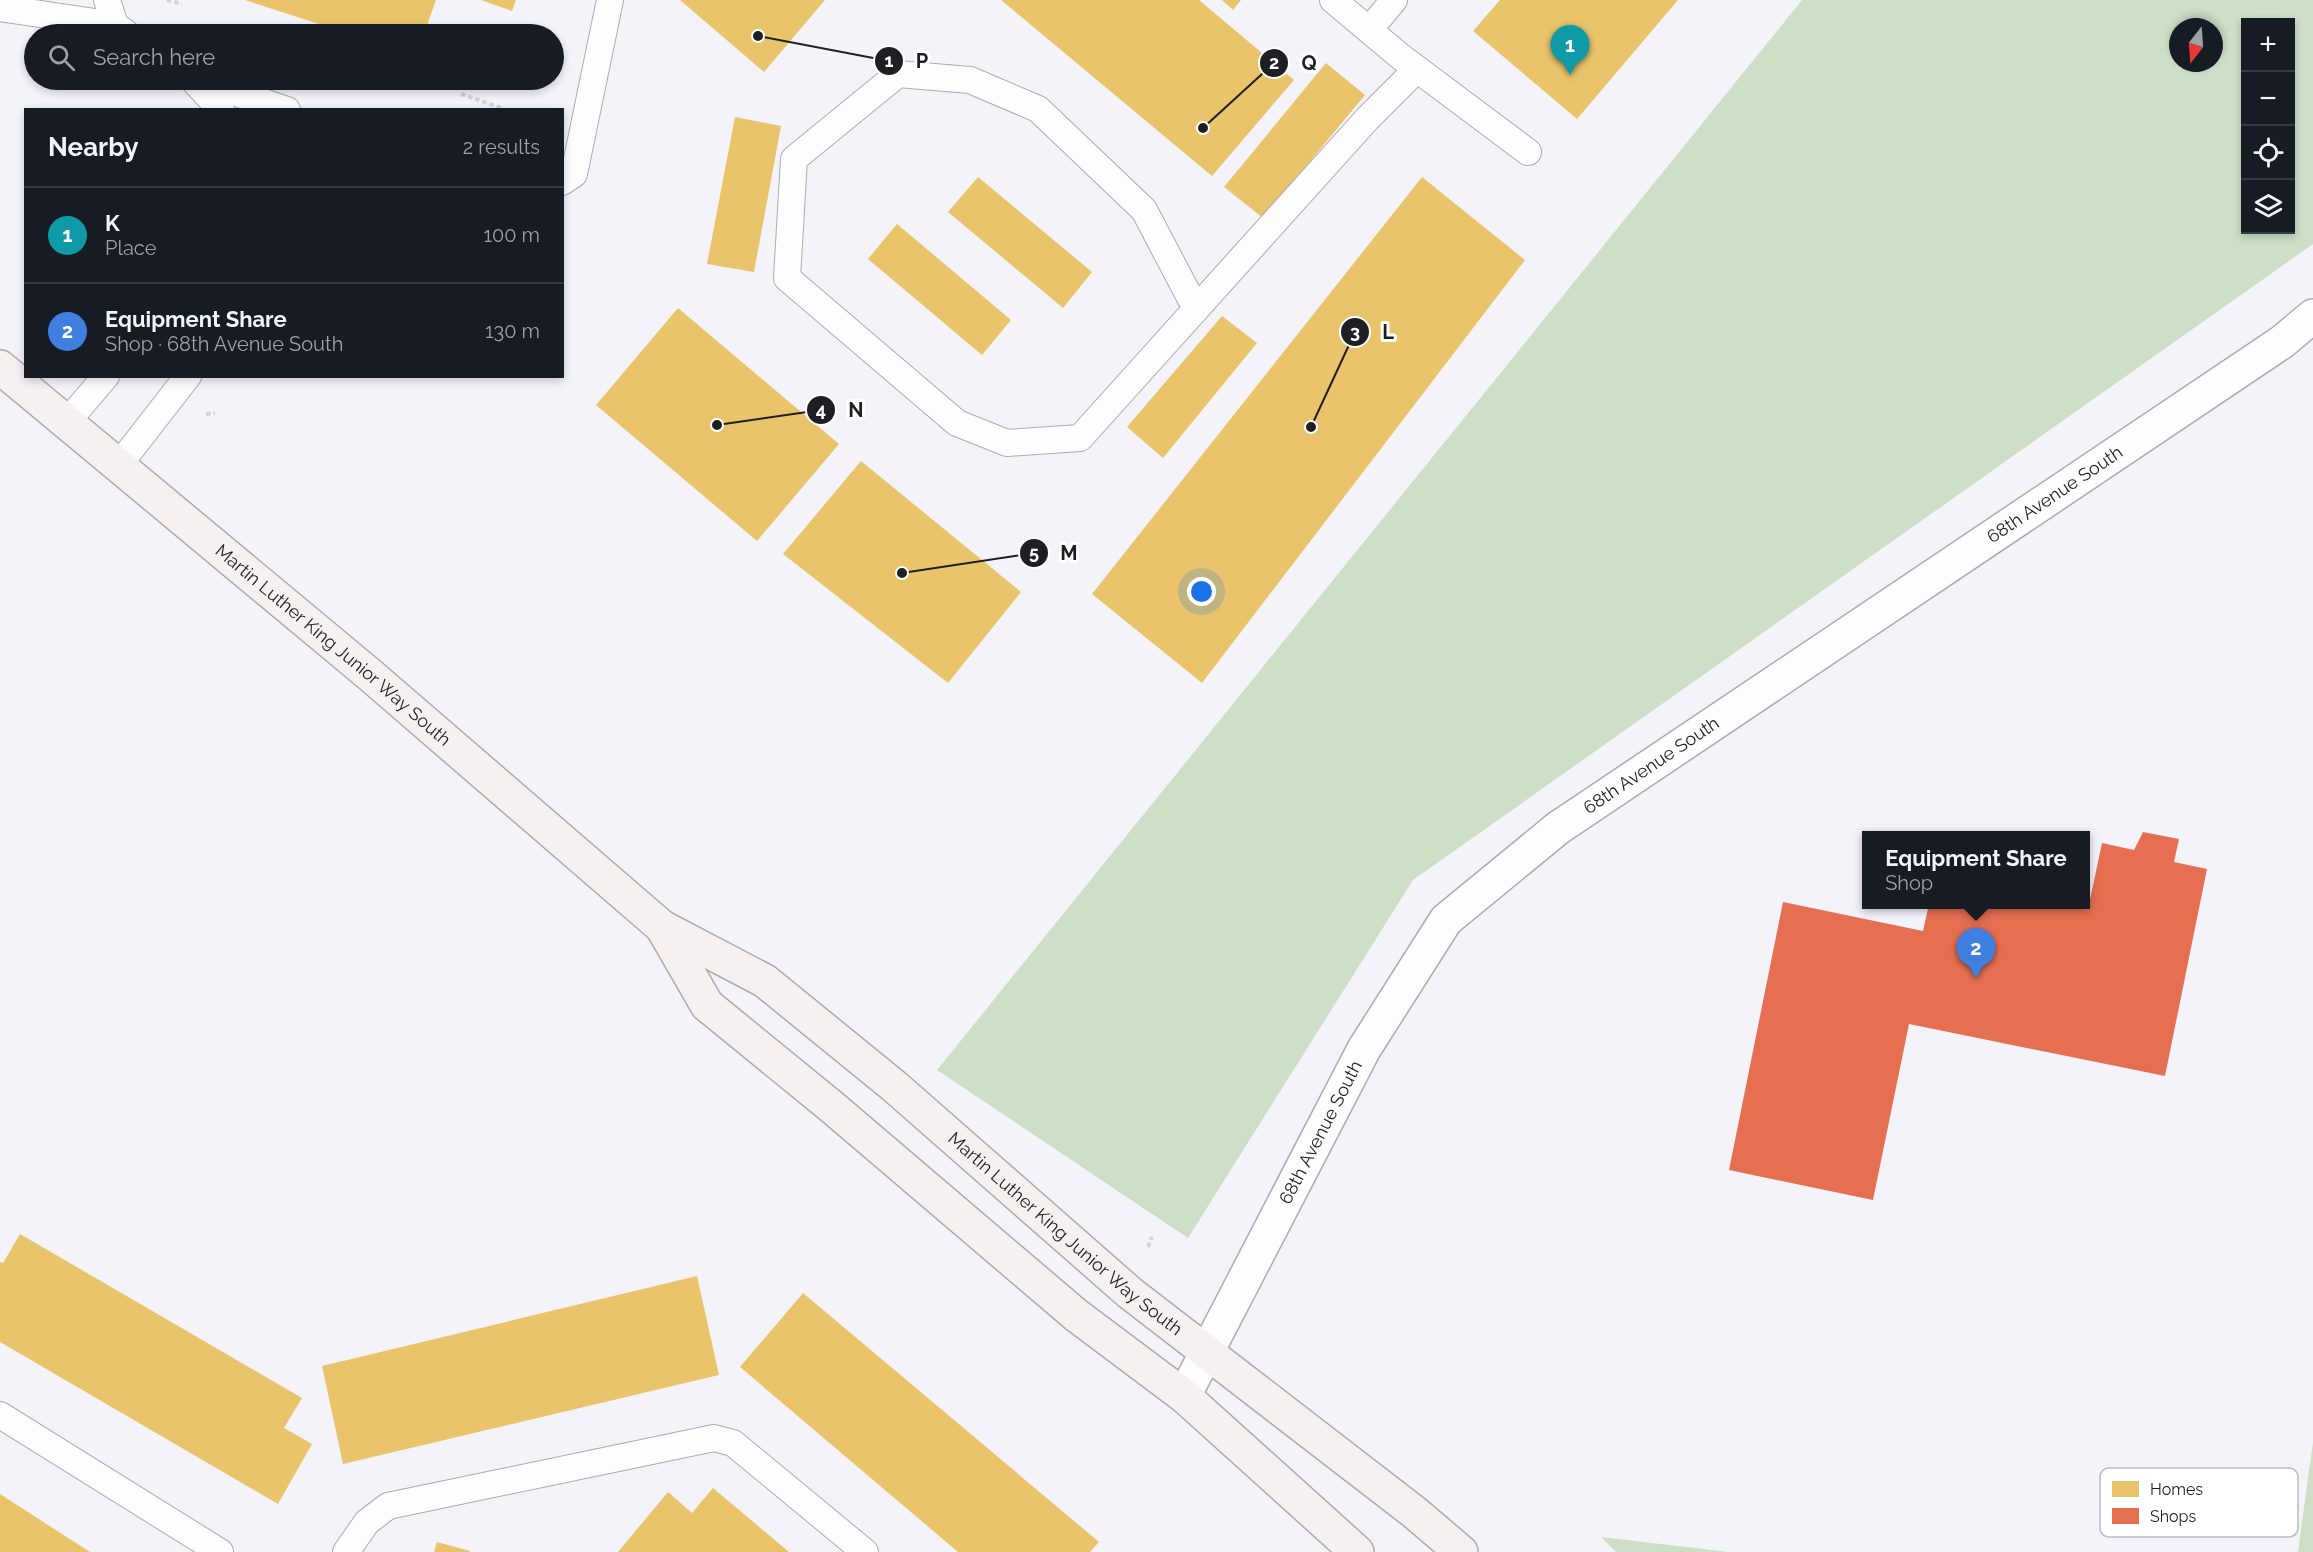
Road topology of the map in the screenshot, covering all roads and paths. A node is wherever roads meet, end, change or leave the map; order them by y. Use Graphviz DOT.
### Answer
graph roads {
  1 [pos="107,0"];
  2 [pos="167,0"];
  3 [pos="610,0"];
  4 [pos="1333,0"];
  5 [pos="1395,0"];
  6 [pos="182,4"];
  7 [pos="0,8"];
  8 [pos="89,24"];
  9 [pos="119,24"];
  10 [pos="1369,30"];
  11 [pos="1417,69"];
  12 [pos="202,90"];
  13 [pos="228,90"];
  14 [pos="461,94"];
  15 [pos="219,108"];
  16 [pos="281,108"];
  17 [pos="501,108"];
  18 [pos="1528,152"];
  19 [pos="564,181"];
  20 [pos="1196,309"];
  21 [pos="2313,316"];
  22 [pos="0,367"];
  23 [pos="104,378"];
  24 [pos="186,378"];
  25 [pos="215,413"];
  26 [pos="206,414"];
  27 [pos="66,423"];
  28 [pos="118,466"];
  29 [pos="662,927"];
  30 [pos="1152,1237"];
  31 [pos="1148,1247"];
  32 [pos="1206,1353"];
  33 [pos="1184,1396"];
  34 [pos="2,1420"];
  35 [pos="220,1552"];
  36 [pos="346,1552"];
  37 [pos="865,1552"];
  38 [pos="1357,1552"];
  39 [pos="1461,1552"];
  1 -- 9 [label="lane"];
  2 -- 6 [label="path"];
  3 -- 19 [label="lane"];
  4 -- 10 [label="lane"];
  5 -- 10 [label="lane"];
  7 -- 8 [label="lane"];
  10 -- 11 [label="lane"];
  11 -- 18 [label="lane"];
  11 -- 20 [label="lane"];
  12 -- 15 [label="lane"];
  13 -- 16 [label="lane"];
  14 -- 17 [label="path"];
  20 -- 20 [label="lane"];
  21 -- 32 [label="street, 68th Avenue South"];
  22 -- 27 [label="main road, Martin Luther King Junior Way South"];
  23 -- 27 [label="lane"];
  24 -- 28 [label="lane"];
  25 -- 26 [label="path"];
  27 -- 28 [label="main road, Martin Luther King Junior Way South"];
  28 -- 29 [label="main road, Martin Luther King Junior Way South"];
  29 -- 32 [label="main road, Martin Luther King Junior Way South"];
  29 -- 33 [label="main road, Martin Luther King Junior Way South"];
  30 -- 31 [label="path"];
  32 -- 33 [label="street, 68th Avenue South"];
  32 -- 39 [label="main road, Martin Luther King Junior Way South"];
  33 -- 38 [label="main road, Martin Luther King Junior Way South"];
  34 -- 35 [label="lane"];
  36 -- 37 [label="lane"];
}
